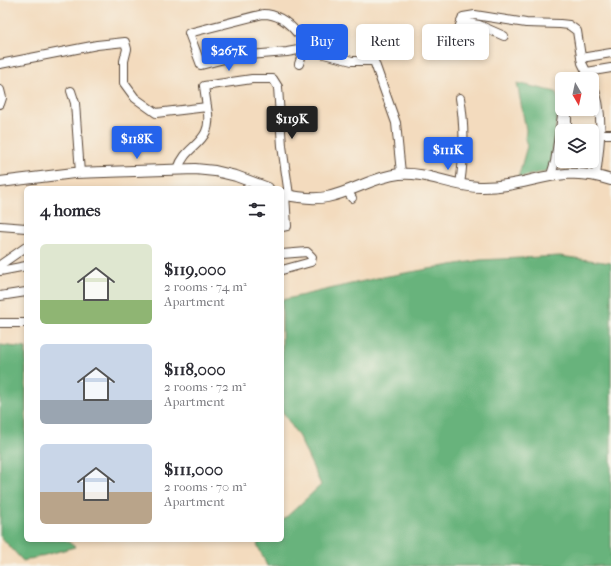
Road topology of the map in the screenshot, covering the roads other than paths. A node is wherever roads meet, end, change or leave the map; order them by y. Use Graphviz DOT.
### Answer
graph roads {
  1 [pos="296,32"];
  2 [pos="504,36"];
  3 [pos="296,50"];
  4 [pos="611,53"];
  5 [pos="581,58"];
  6 [pos="300,60"];
  7 [pos="348,60"];
  8 [pos="0,64"];
  9 [pos="299,64"];
  10 [pos="611,68"];
  11 [pos="588,72"];
  12 [pos="598,72"];
  13 [pos="0,90"];
  14 [pos="71,91"];
  15 [pos="460,98"];
  16 [pos="0,104"];
  17 [pos="207,107"];
  18 [pos="562,116"];
  19 [pos="599,116"];
  20 [pos="601,134"];
  21 [pos="611,134"];
  22 [pos="178,169"];
  23 [pos="80,173"];
  24 [pos="401,173"];
  25 [pos="552,175"];
  26 [pos="596,175"];
  27 [pos="611,180"];
  28 [pos="0,182"];
  29 [pos="460,185"];
  30 [pos="263,186"];
  31 [pos="285,194"];
  32 [pos="0,226"];
  33 [pos="284,227"];
  34 [pos="24,228"];
  35 [pos="24,248"];
  36 [pos="284,254"];
  37 [pos="0,265"];
  38 [pos="24,266"];
  39 [pos="284,269"];
  40 [pos="0,271"];
  41 [pos="24,292"];
  42 [pos="0,296"];
  43 [pos="0,323"];
  44 [pos="24,323"];
  1 -- 3 [label="street"];
  2 -- 5 [label="street"];
  4 -- 5 [label="street"];
  5 -- 11 [label="street"];
  6 -- 9 [label="street"];
  7 -- 24 [label="street"];
  8 -- 17 [label="street"];
  10 -- 12 [label="street"];
  13 -- 16 [label="street"];
  14 -- 23 [label="street"];
  15 -- 29 [label="street"];
  17 -- 22 [label="street"];
  17 -- 31 [label="street"];
  18 -- 25 [label="street"];
  19 -- 20 [label="street"];
  20 -- 21 [label="street"];
  20 -- 26 [label="street"];
  22 -- 23 [label="main road"];
  22 -- 30 [label="main road"];
  23 -- 28 [label="main road"];
  24 -- 29 [label="main road"];
  24 -- 31 [label="main road"];
  25 -- 26 [label="main road"];
  25 -- 29 [label="main road"];
  26 -- 27 [label="main road"];
  31 -- 33 [label="street"];
  32 -- 34 [label="street"];
  35 -- 37 [label="street"];
  36 -- 39 [label="street"];
  38 -- 40 [label="street"];
  41 -- 42 [label="street"];
  43 -- 44 [label="street"];
}
